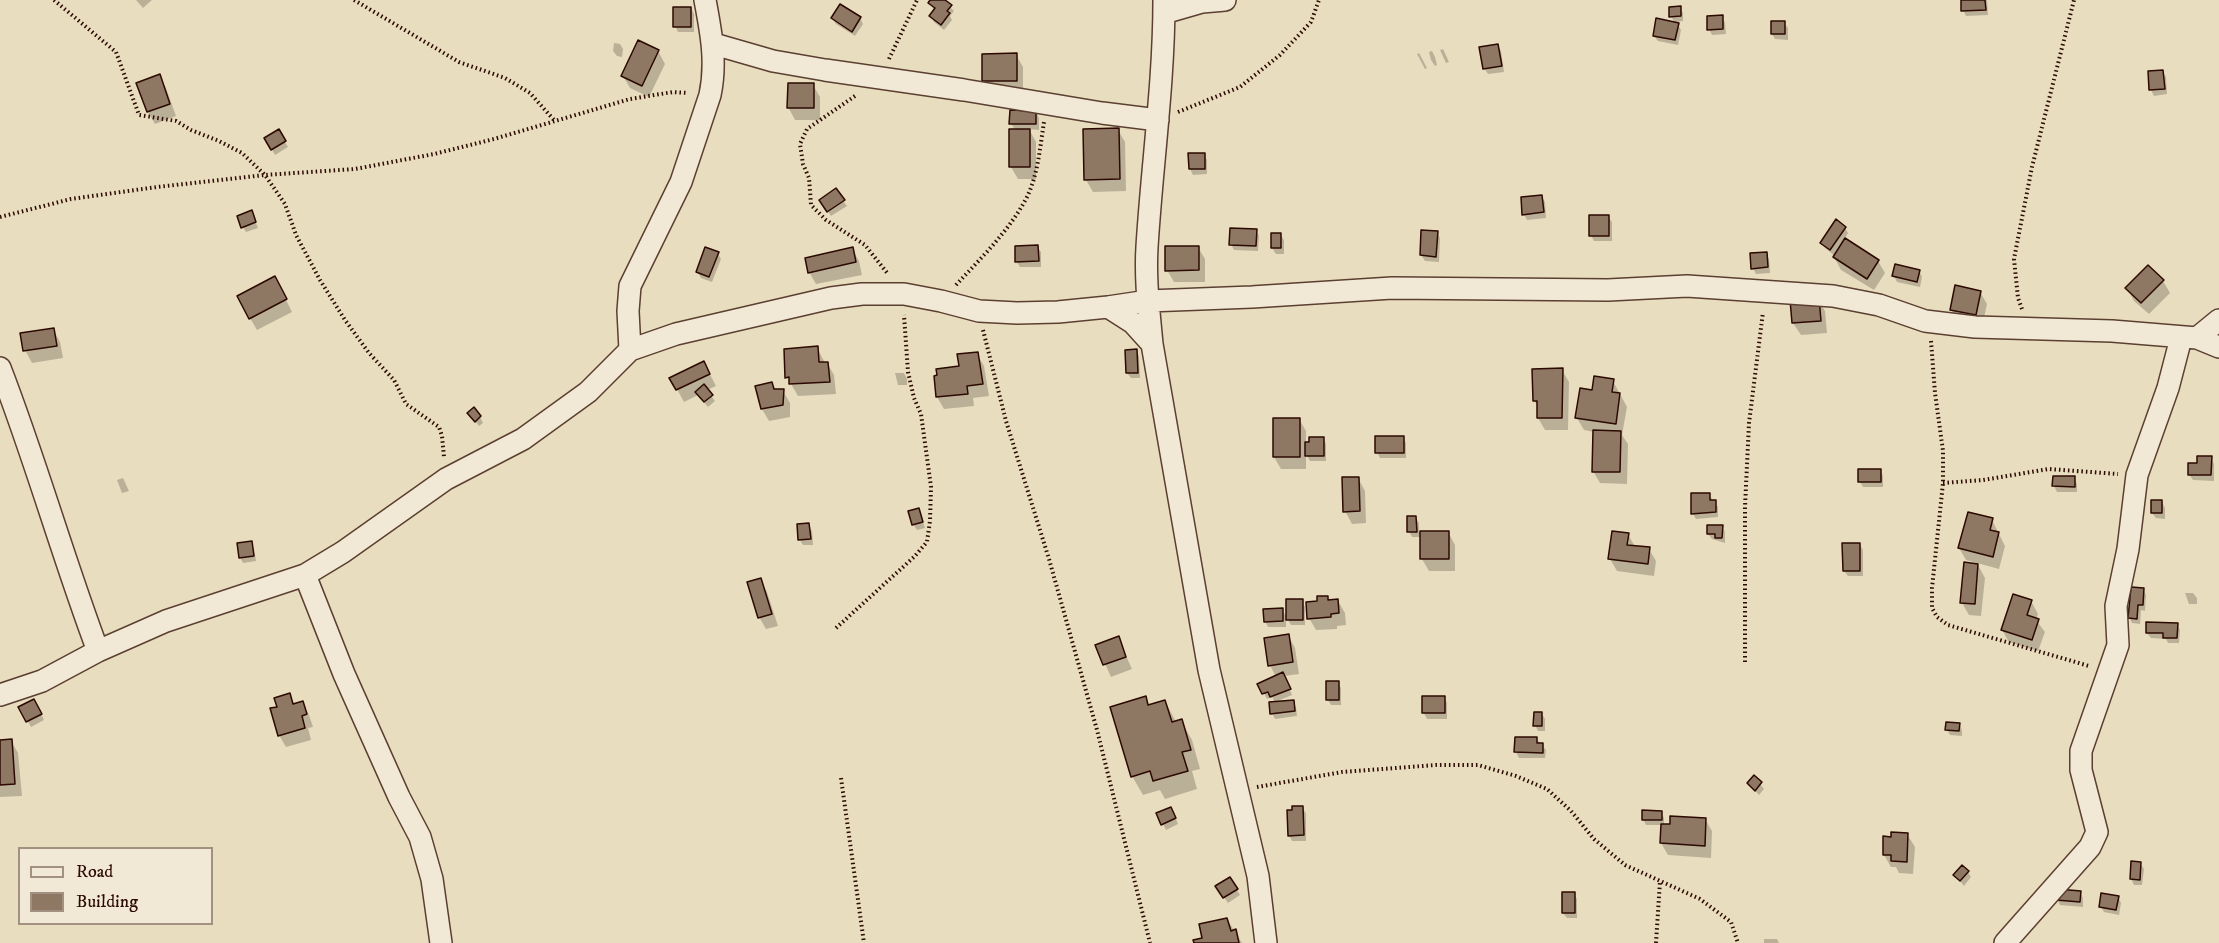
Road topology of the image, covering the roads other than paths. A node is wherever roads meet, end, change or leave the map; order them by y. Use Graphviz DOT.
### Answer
graph roads {
  1 [pos="705,0"];
  2 [pos="1225,0"];
  3 [pos="1164,6"];
  4 [pos="714,44"];
  5 [pos="1158,120"];
  6 [pos="1148,301"];
  7 [pos="1108,307"];
  8 [pos="2219,321"];
  9 [pos="2189,338"];
  10 [pos="1152,344"];
  11 [pos="2219,347"];
  12 [pos="630,350"];
  13 [pos="0,368"];
  14 [pos="305,575"];
  15 [pos="98,651"];
  16 [pos="0,695"];
  17 [pos="441,943"];
  18 [pos="1266,943"];
  19 [pos="2005,943"];
  1 -- 4 [label="street"];
  2 -- 3 [label="street"];
  3 -- 5 [label="street"];
  4 -- 5 [label="street"];
  4 -- 12 [label="street"];
  5 -- 6 [label="street"];
  6 -- 7 [label="street"];
  6 -- 9 [label="street"];
  6 -- 10 [label="street"];
  7 -- 10 [label="street"];
  7 -- 12 [label="street"];
  8 -- 9 [label="street"];
  9 -- 11 [label="street"];
  9 -- 19 [label="street"];
  10 -- 18 [label="street"];
  12 -- 14 [label="street"];
  13 -- 15 [label="street"];
  14 -- 15 [label="street"];
  14 -- 17 [label="street"];
  15 -- 16 [label="street"];
}
